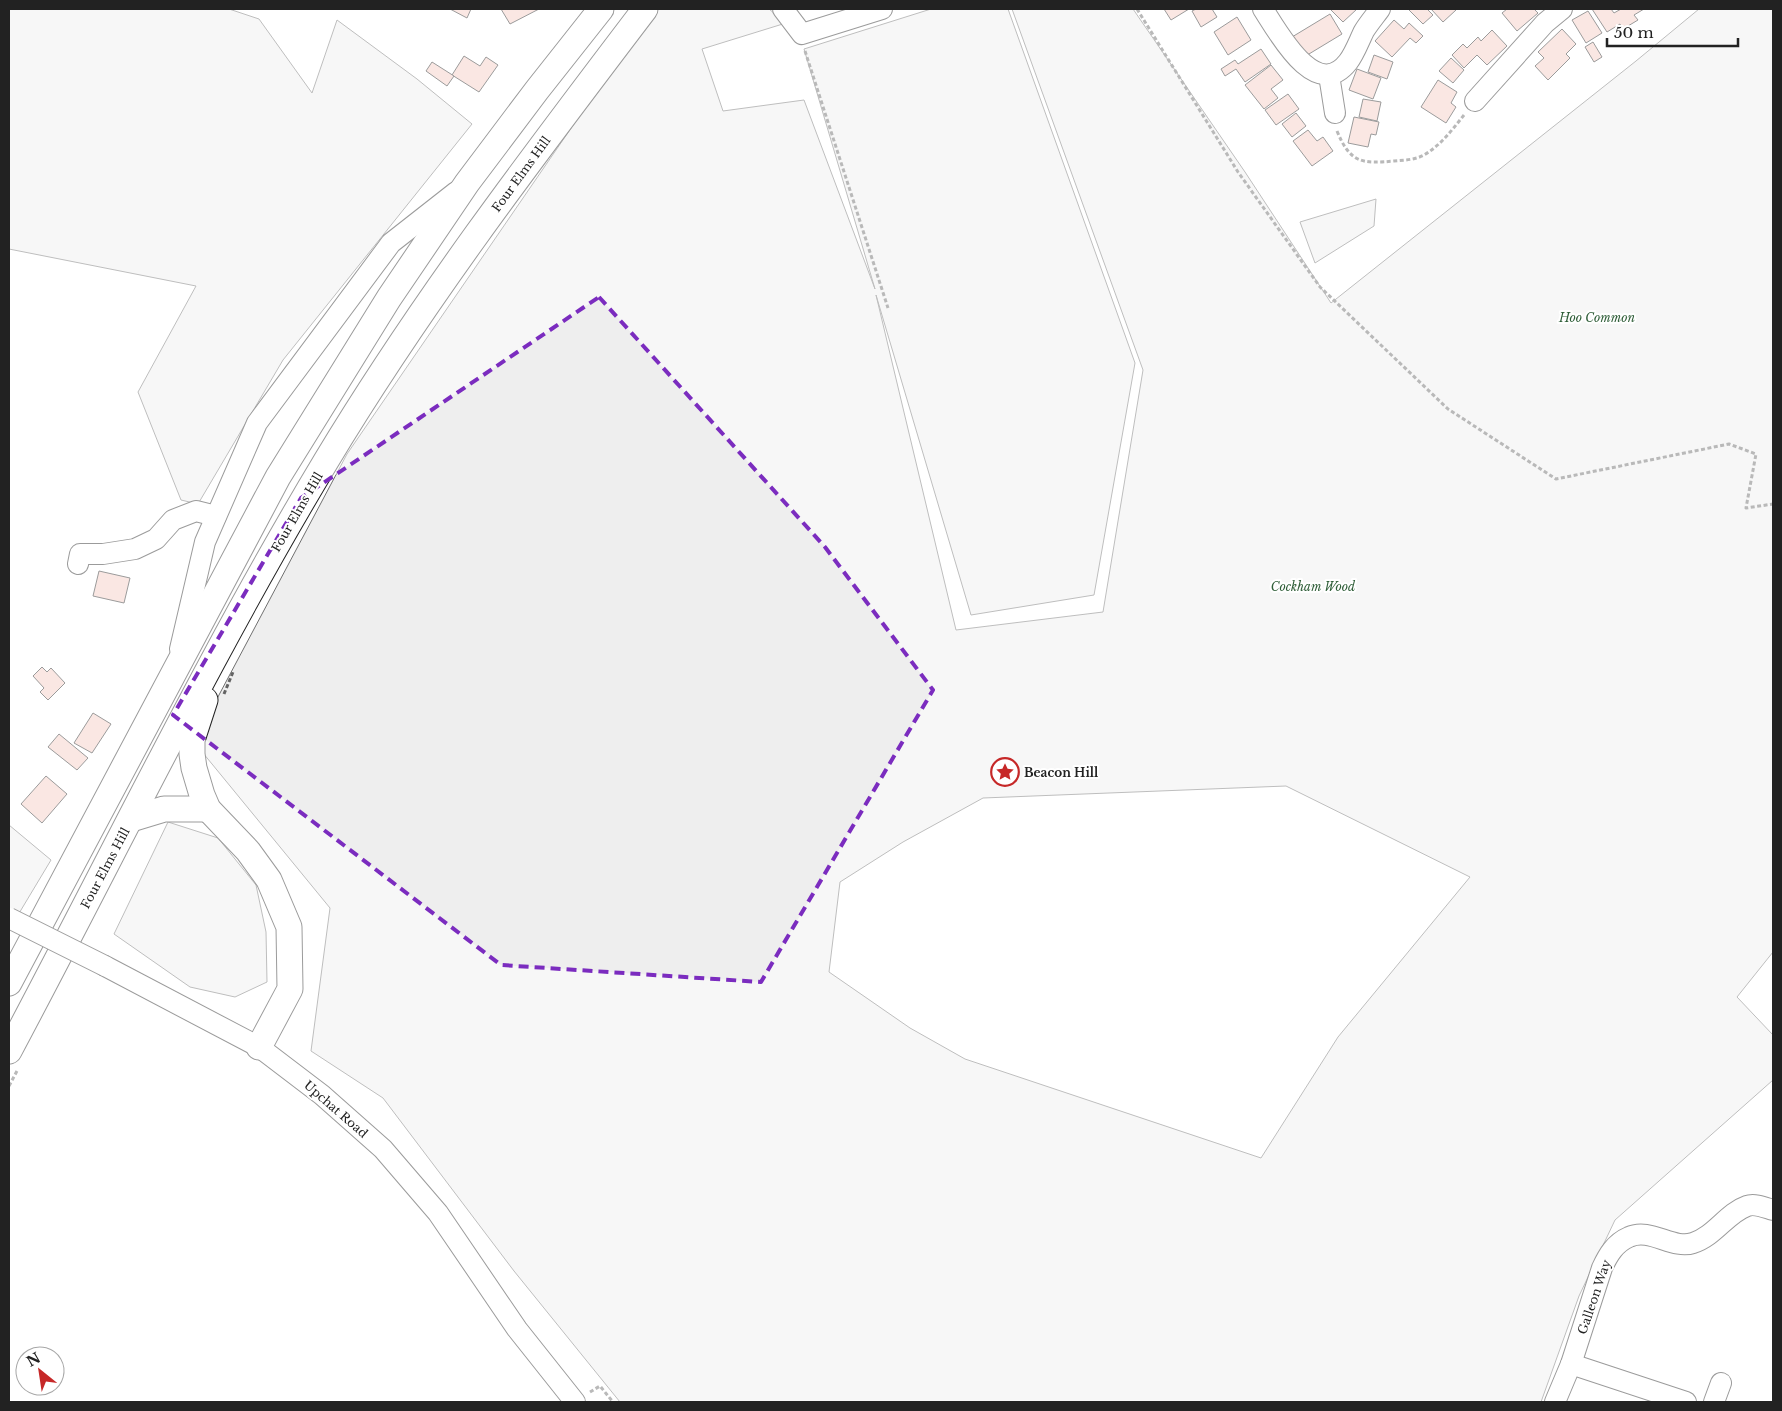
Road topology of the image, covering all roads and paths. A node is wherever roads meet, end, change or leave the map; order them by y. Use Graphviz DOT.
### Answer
graph roads {
  1 [pos="600,9"];
  2 [pos="645,9"];
  3 [pos="783,9"];
  4 [pos="882,9"];
  5 [pos="1137,9"];
  6 [pos="1263,9"];
  7 [pos="1380,9"];
  8 [pos="1559,10"];
  9 [pos="802,34"];
  10 [pos="1329,74"];
  11 [pos="1475,101"];
  12 [pos="1335,113"];
  13 [pos="467,183"];
  14 [pos="888,308"];
  15 [pos="1773,504"];
  16 [pos="216,516"];
  17 [pos="78,564"];
  18 [pos="230,653"];
  19 [pos="176,668"];
  20 [pos="222,698"];
  21 [pos="208,809"];
  22 [pos="131,820"];
  23 [pos="9,918"];
  24 [pos="9,983"];
  25 [pos="258,1047"];
  26 [pos="9,1052"];
  27 [pos="1773,1210"];
  28 [pos="1571,1364"];
  29 [pos="1721,1383"];
  30 [pos="1643,1396"];
  31 [pos="575,1402"];
  32 [pos="612,1402"];
  33 [pos="1555,1402"];
  34 [pos="1686,1402"];
  35 [pos="1714,1402"];
  1 -- 13 [label="main road"];
  2 -- 18 [label="main road, Four Elms Hill"];
  3 -- 9 [label="street"];
  4 -- 9 [label="street"];
  5 -- 15 [label="path"];
  6 -- 10 [label="street"];
  7 -- 10 [label="street"];
  8 -- 11 [label="street"];
  9 -- 14 [label="path"];
  10 -- 12 [label="street"];
  11 -- 12 [label="path"];
  13 -- 16 [label="street"];
  13 -- 19 [label="main road"];
  16 -- 17 [label="street"];
  16 -- 19 [label="street"];
  18 -- 20 [label="path"];
  18 -- 21 [label="main road"];
  18 -- 22 [label="main road, Four Elms Hill"];
  19 -- 24 [label="main road"];
  21 -- 22 [label="main road"];
  21 -- 25 [label="main road"];
  22 -- 26 [label="main road, Four Elms Hill"];
  23 -- 25 [label="street, Upchat Road, bridge"];
  25 -- 31 [label="street, Upchat Road"];
  27 -- 28 [label="street, Galleon Way"];
  28 -- 30 [label="street"];
  28 -- 33 [label="street, Galleon Way"];
  29 -- 35 [label="street"];
  30 -- 34 [label="street"];
  31 -- 32 [label="path"];
}
